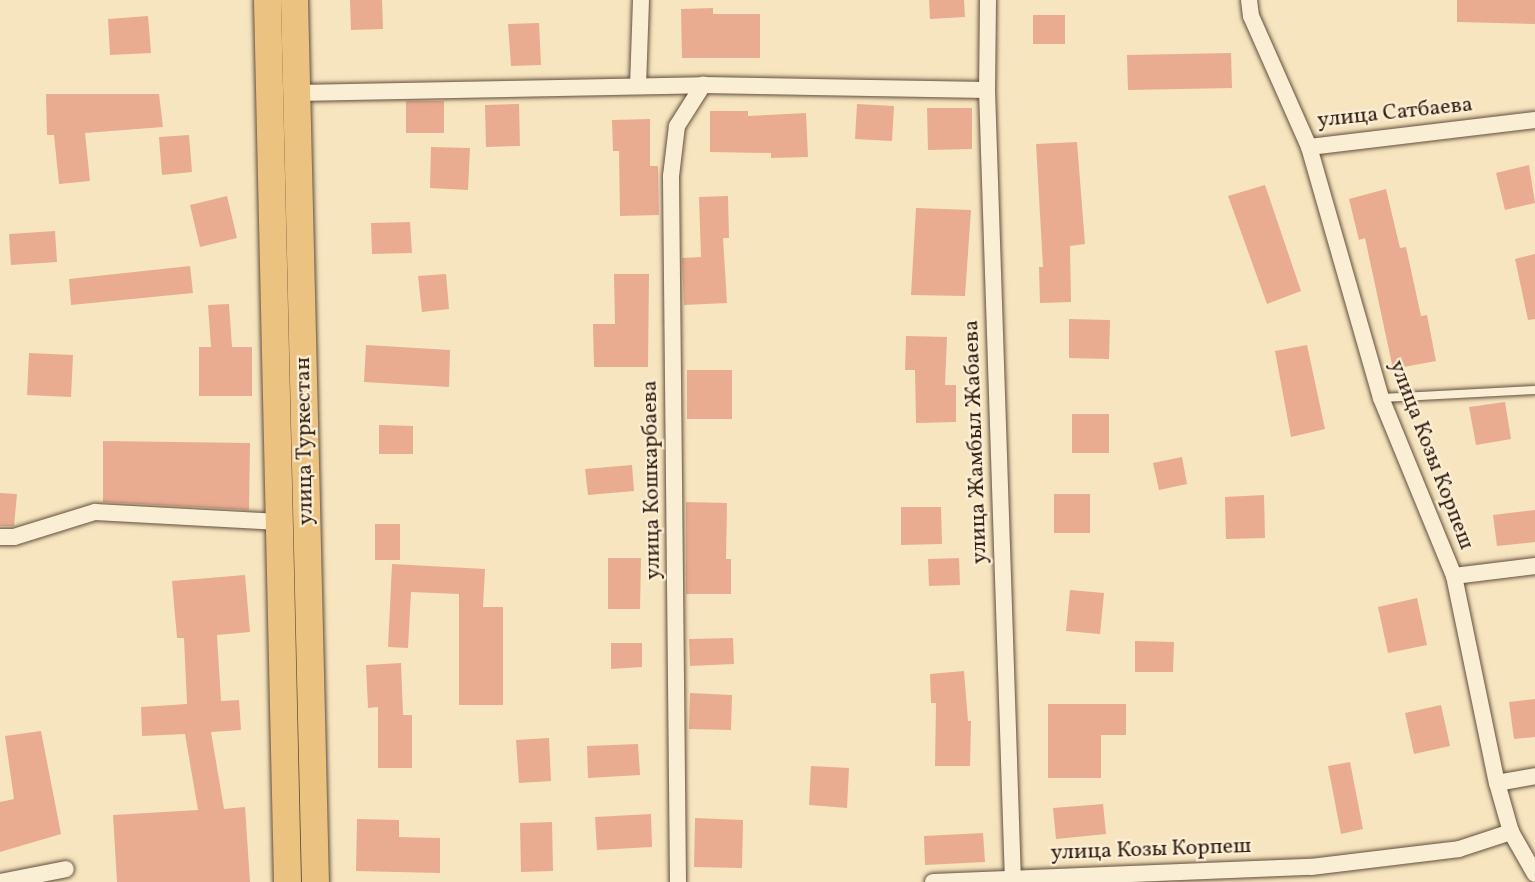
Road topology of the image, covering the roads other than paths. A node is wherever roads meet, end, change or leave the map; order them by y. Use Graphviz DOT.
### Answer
graph roads {
  1 [pos="641,0"];
  2 [pos="988,0"];
  3 [pos="1249,0"];
  4 [pos="281,3"];
  5 [pos="703,85"];
  6 [pos="638,86"];
  7 [pos="987,90"];
  8 [pos="297,93"];
  9 [pos="1535,120"];
  10 [pos="1310,147"];
  11 [pos="1535,390"];
  12 [pos="1381,398"];
  13 [pos="280,522"];
  14 [pos="0,537"];
  15 [pos="1535,566"];
  16 [pos="1454,576"];
  17 [pos="1535,776"];
  18 [pos="1497,783"];
  19 [pos="1511,832"];
  20 [pos="66,869"];
  21 [pos="1535,874"];
  22 [pos="1013,880"];
  23 [pos="0,882"];
  24 [pos="287,882"];
  25 [pos="315,882"];
  26 [pos="678,882"];
  27 [pos="933,882"];
  1 -- 6 [label="street"];
  2 -- 7 [label="street, улица Жамбыл Жабаева"];
  3 -- 10 [label="street, улица Сатбаева"];
  4 -- 8 [label="highway, улица Туркестан"];
  4 -- 13 [label="highway, улица Туркестан"];
  5 -- 6 [label="street"];
  5 -- 7 [label="street"];
  5 -- 26 [label="street, улица Кошкарбаева"];
  6 -- 8 [label="street"];
  7 -- 22 [label="street, улица Жамбыл Жабаева"];
  8 -- 25 [label="highway, улица Туркестан"];
  9 -- 10 [label="street, улица Сатбаева"];
  10 -- 12 [label="street, улица Козы Корпеш"];
  11 -- 12 [label="lane"];
  12 -- 16 [label="street, улица Козы Корпеш"];
  13 -- 14 [label="street"];
  13 -- 24 [label="highway, улица Туркестан"];
  15 -- 16 [label="street"];
  16 -- 18 [label="street, улица Козы Корпеш"];
  17 -- 18 [label="street"];
  18 -- 19 [label="street, улица Козы Корпеш"];
  19 -- 21 [label="street, улица Козы Корпеш"];
  19 -- 22 [label="street, улица Козы Корпеш"];
  20 -- 23 [label="street"];
  22 -- 27 [label="street, улица Козы Корпеш"];
}
